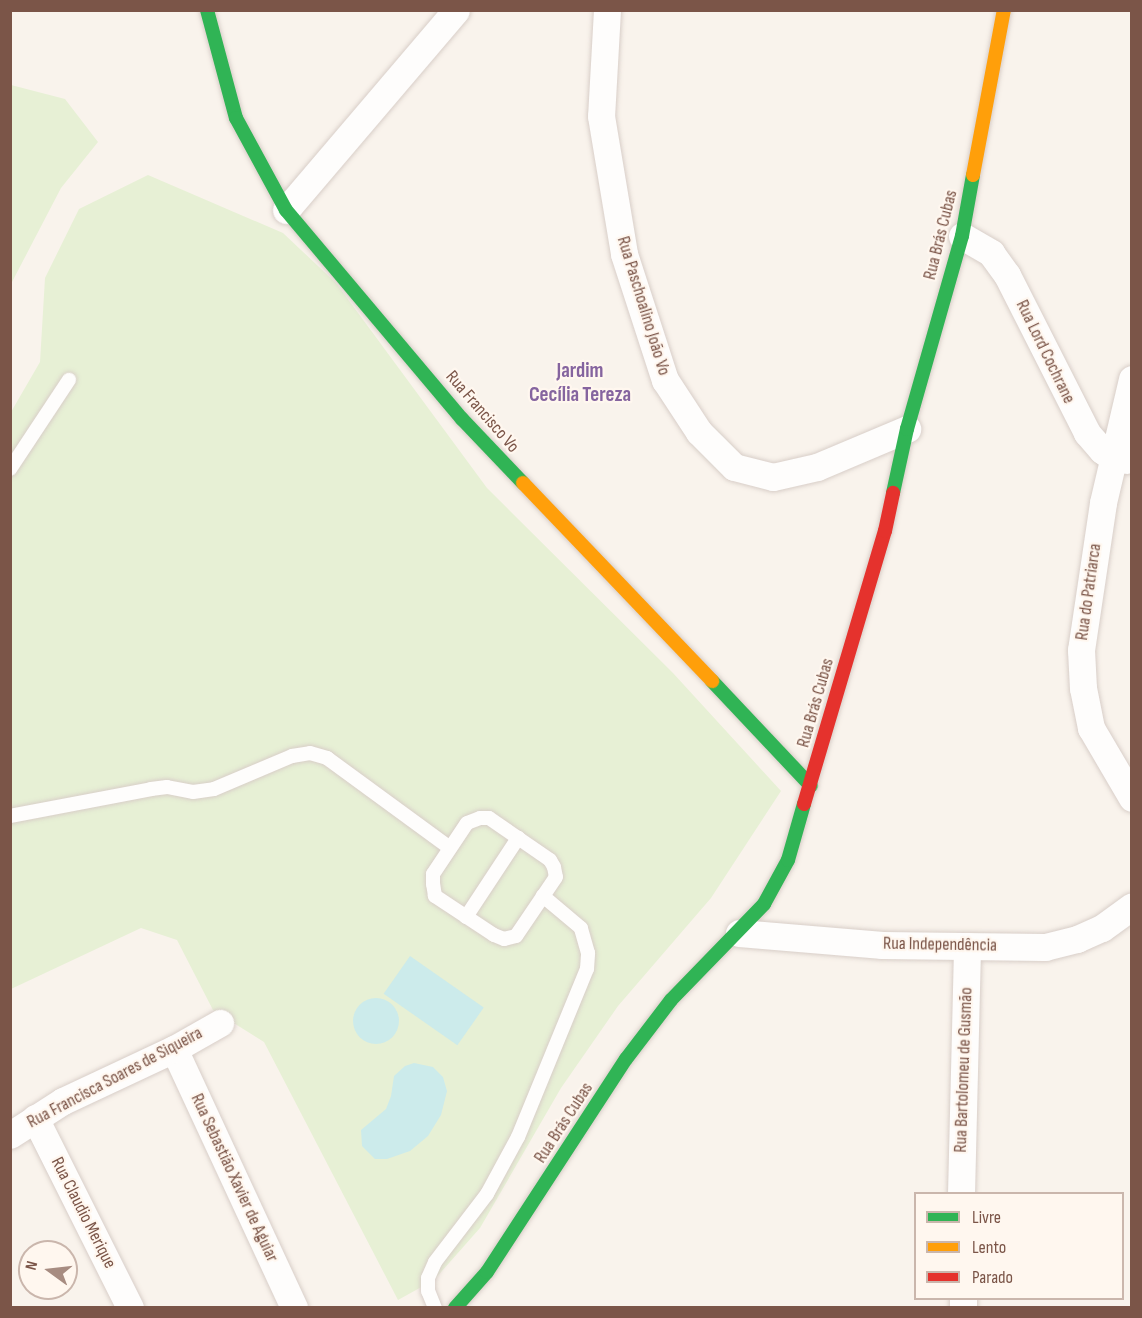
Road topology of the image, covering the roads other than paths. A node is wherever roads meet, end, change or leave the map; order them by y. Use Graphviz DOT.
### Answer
graph roads {
  1 [pos="207,10"];
  2 [pos="456,10"];
  3 [pos="607,10"];
  4 [pos="1004,10"];
  5 [pos="286,210"];
  6 [pos="962,236"];
  7 [pos="1131,379"];
  8 [pos="69,380"];
  9 [pos="907,429"];
  10 [pos="1122,459"];
  11 [pos="10,469"];
  12 [pos="811,786"];
  13 [pos="1131,798"];
  14 [pos="10,816"];
  15 [pos="518,838"];
  16 [pos="450,848"];
  17 [pos="543,896"];
  18 [pos="1131,906"];
  19 [pos="466,917"];
  20 [pos="739,933"];
  21 [pos="967,946"];
  22 [pos="220,1023"];
  23 [pos="174,1049"];
  24 [pos="35,1118"];
  25 [pos="10,1134"];
  26 [pos="961,1192"];
  27 [pos="461,1306"];
  28 [pos="130,1308"];
  29 [pos="294,1308"];
  30 [pos="435,1308"];
  1 -- 5 [label="street, Rua Francisco Vo"];
  2 -- 5 [label="street"];
  3 -- 9 [label="street, Rua Paschoalino João Vo"];
  4 -- 6 [label="street, Rua Brás Cubas"];
  5 -- 12 [label="street, Rua Francisco Vo"];
  6 -- 9 [label="street, Rua Brás Cubas"];
  6 -- 10 [label="street, Rua Lord Cochrane"];
  7 -- 10 [label="street, Rua do Patriarca"];
  8 -- 11 [label="lane"];
  9 -- 12 [label="street, Rua Brás Cubas"];
  10 -- 13 [label="street, Rua do Patriarca"];
  12 -- 20 [label="street, Rua Brás Cubas"];
  14 -- 16 [label="lane"];
  15 -- 16 [label="lane"];
  15 -- 17 [label="lane"];
  15 -- 19 [label="lane"];
  16 -- 19 [label="lane"];
  17 -- 19 [label="lane"];
  17 -- 30 [label="lane"];
  18 -- 21 [label="street, Rua Independência"];
  20 -- 21 [label="street, Rua Independência"];
  20 -- 27 [label="street, Rua Brás Cubas"];
  21 -- 26 [label="street, Rua Bartolomeu de Gusmão"];
  22 -- 23 [label="street, Rua Francisca Soares de Siqueira"];
  23 -- 24 [label="street, Rua Francisca Soares de Siqueira"];
  23 -- 29 [label="street, Rua Sebastião Xavier de Aguiar"];
  24 -- 25 [label="street, Rua Francisca Soares de Siqueira"];
  24 -- 28 [label="street, Rua Claudio Merique"];
}
